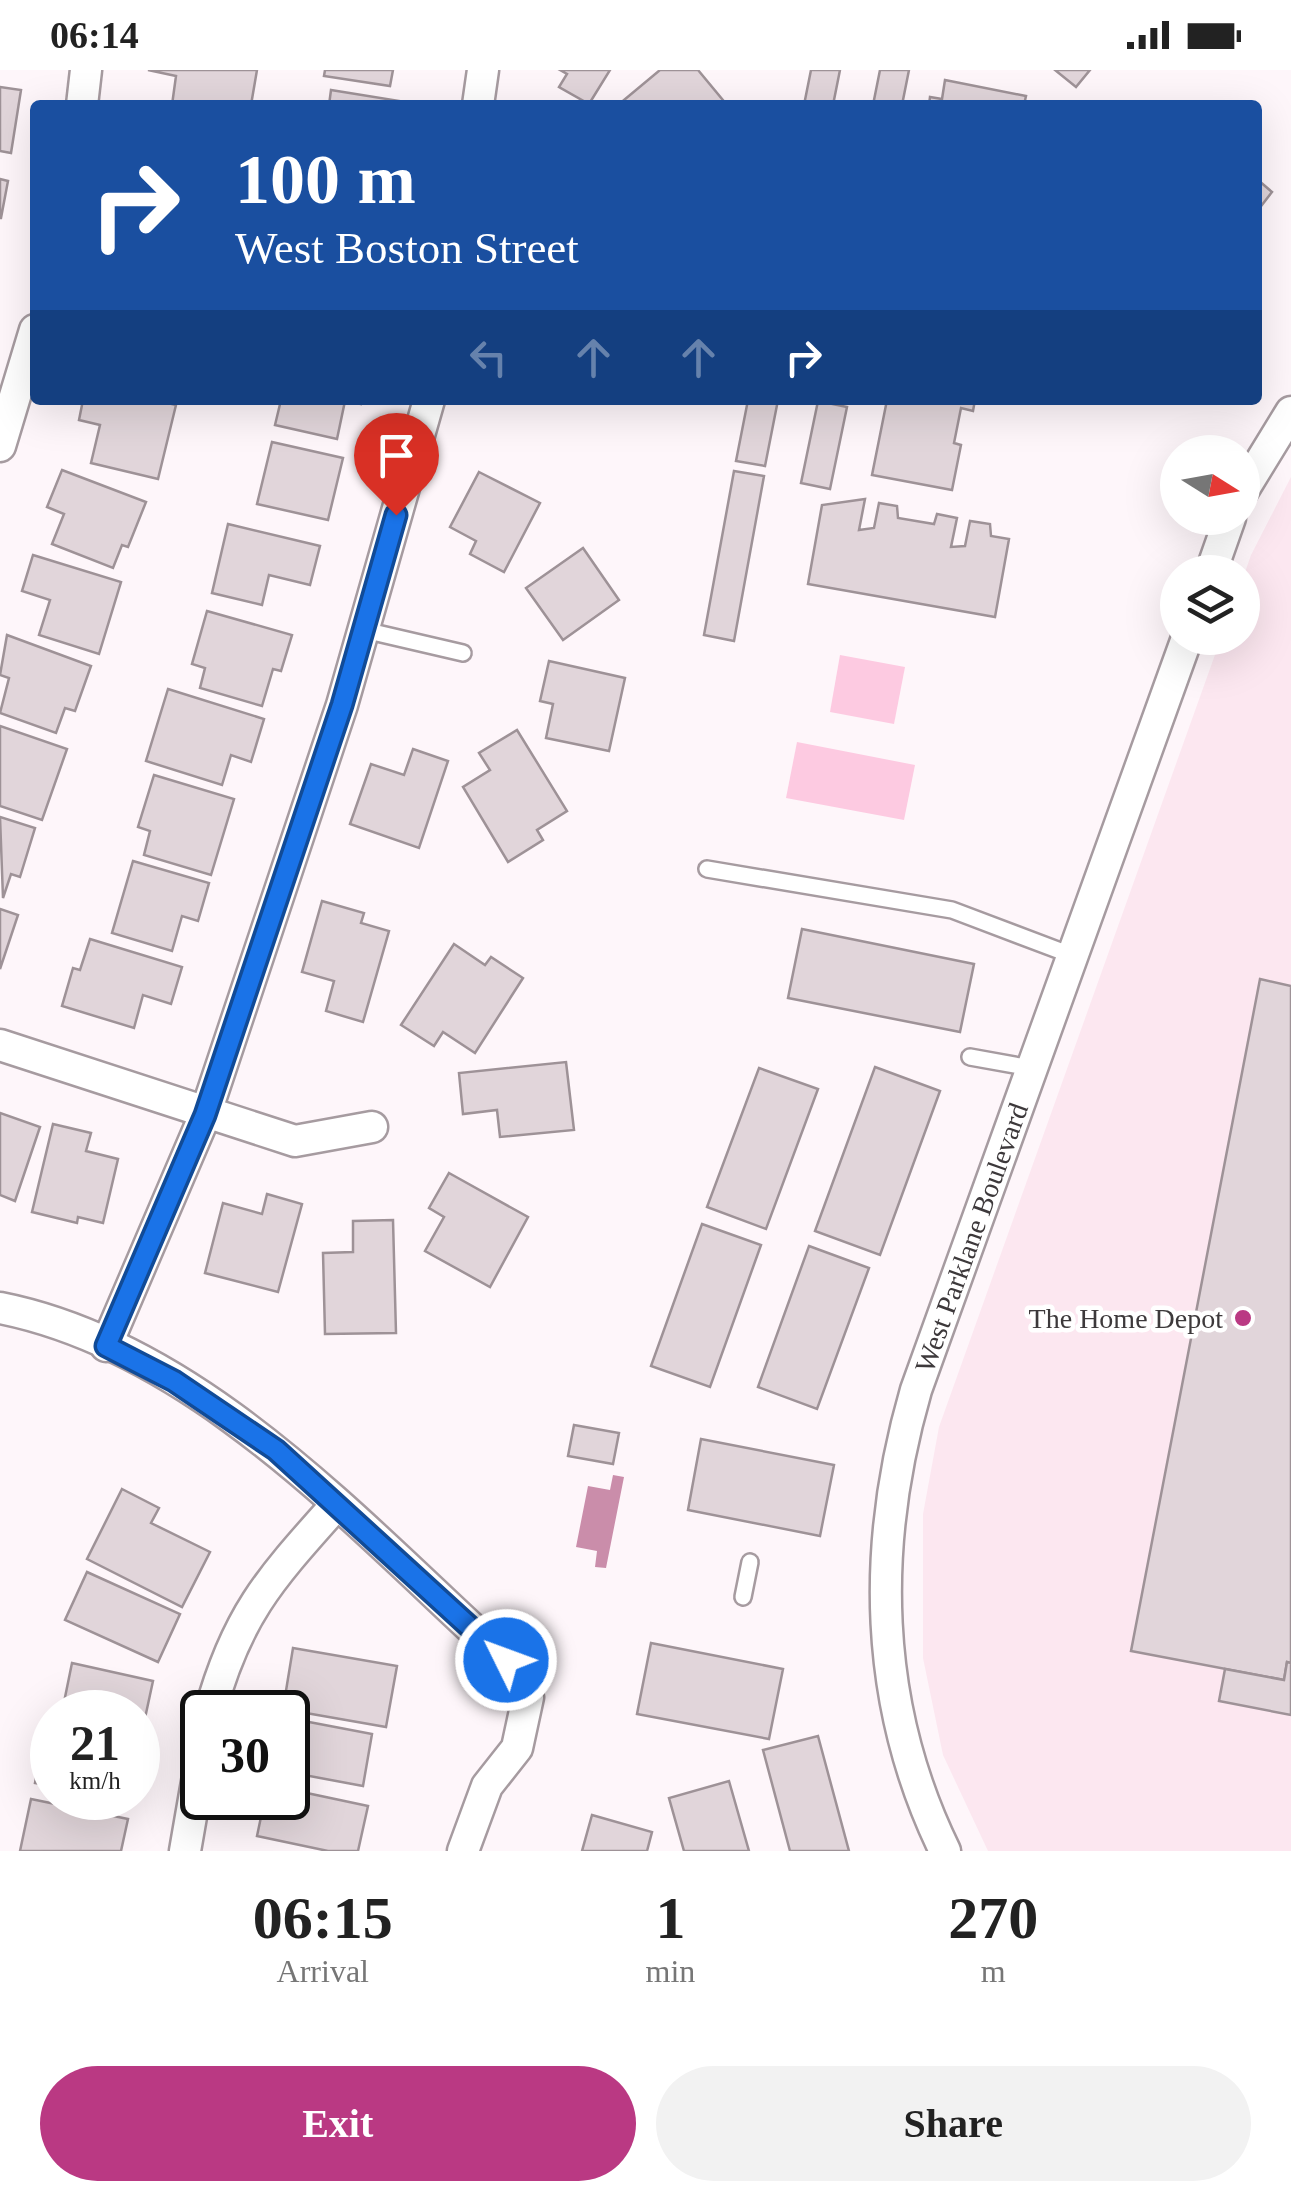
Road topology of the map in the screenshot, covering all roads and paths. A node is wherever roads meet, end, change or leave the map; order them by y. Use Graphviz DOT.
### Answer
graph roads {
  1 [pos="86,70"];
  2 [pos="483,70"];
  3 [pos="83,100"];
  4 [pos="479,100"];
  5 [pos="30,347"];
  6 [pos="428,405"];
  7 [pos="1291,412"];
  8 [pos="0,446"];
  9 [pos="1260,463"];
  10 [pos="364,630"];
  11 [pos="463,653"];
  12 [pos="1181,655"];
  13 [pos="707,869"];
  14 [pos="1070,955"];
  15 [pos="0,1045"];
  16 [pos="970,1057"];
  17 [pos="1031,1068"];
  18 [pos="205,1115"];
  19 [pos="372,1127"];
  20 [pos="0,1308"];
  21 [pos="106,1346"];
  22 [pos="336,1505"];
  23 [pos="750,1562"];
  24 [pos="743,1597"];
  25 [pos="216,1690"];
  26 [pos="190,1820"];
  27 [pos="185,1851"];
  28 [pos="463,1851"];
  29 [pos="945,1851"];
  1 -- 3 [label="street"];
  2 -- 4 [label="street"];
  5 -- 8 [label="street"];
  6 -- 10 [label="street"];
  7 -- 9 [label="street"];
  10 -- 11 [label="lane"];
  10 -- 18 [label="street"];
  12 -- 14 [label="street, West Parklane Boulevard"];
  13 -- 14 [label="lane"];
  14 -- 17 [label="street, West Parklane Boulevard"];
  15 -- 18 [label="street"];
  16 -- 17 [label="lane"];
  17 -- 29 [label="street, West Parklane Boulevard"];
  18 -- 19 [label="street"];
  18 -- 21 [label="street"];
  20 -- 21 [label="street"];
  21 -- 22 [label="street"];
  22 -- 25 [label="street"];
  22 -- 28 [label="street"];
  23 -- 24 [label="lane"];
  26 -- 27 [label="street"];
}
